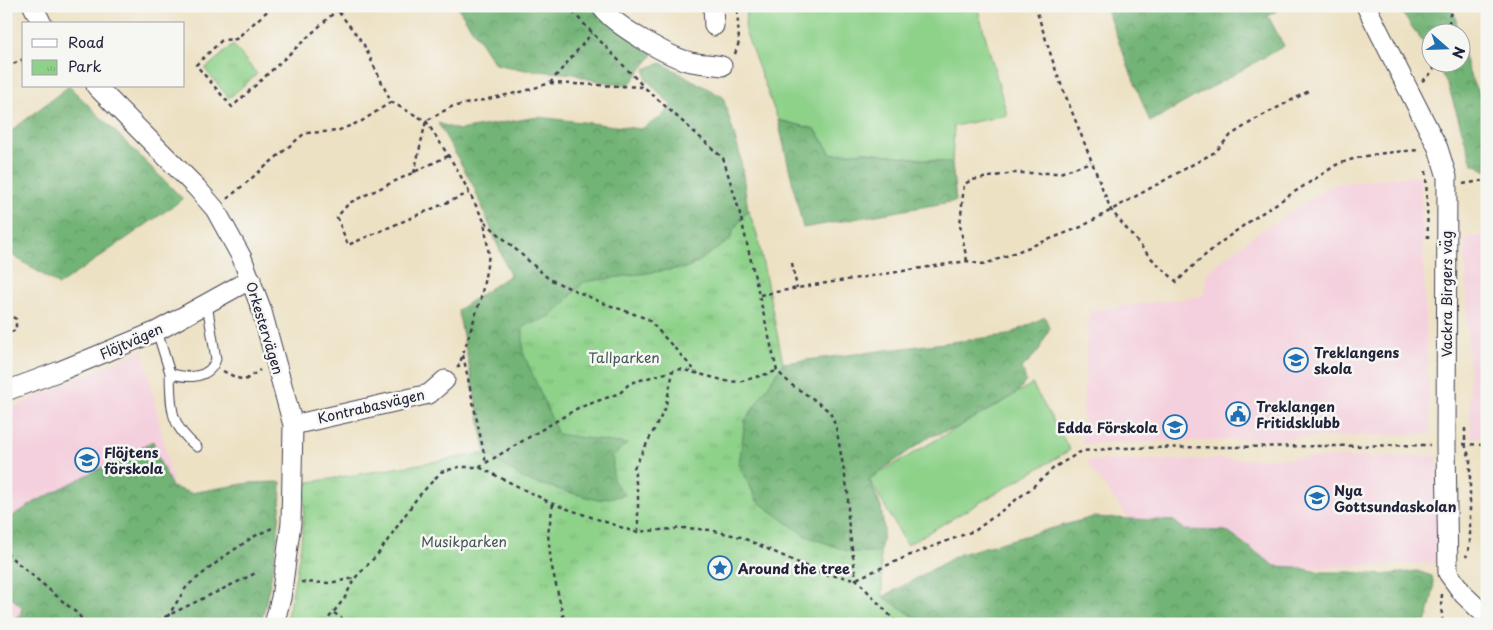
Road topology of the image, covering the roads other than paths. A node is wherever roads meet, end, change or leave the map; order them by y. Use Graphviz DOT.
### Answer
graph roads {
  1 [pos="33,6"];
  2 [pos="601,6"];
  3 [pos="713,6"];
  4 [pos="1366,6"];
  5 [pos="41,22"];
  6 [pos="714,26"];
  7 [pos="728,62"];
  8 [pos="98,88"];
  9 [pos="251,279"];
  10 [pos="207,304"];
  11 [pos="157,331"];
  12 [pos="170,373"];
  13 [pos="446,380"];
  14 [pos="6,391"];
  15 [pos="293,425"];
  16 [pos="197,448"];
  17 [pos="1487,617"];
  18 [pos="274,624"];
  1 -- 5 [label="street"];
  2 -- 7 [label="street"];
  3 -- 6 [label="street"];
  4 -- 17 [label="street, Vackra Birgers väg"];
  8 -- 9 [label="street, Orkestervägen"];
  9 -- 10 [label="street, Flöjtvägen"];
  9 -- 15 [label="street, Orkestervägen"];
  10 -- 11 [label="street, Flöjtvägen"];
  10 -- 12 [label="lane"];
  11 -- 12 [label="lane"];
  11 -- 14 [label="street, Flöjtvägen"];
  12 -- 16 [label="lane"];
  13 -- 15 [label="street, Kontrabasvägen"];
  15 -- 18 [label="street, Orkestervägen"];
}
